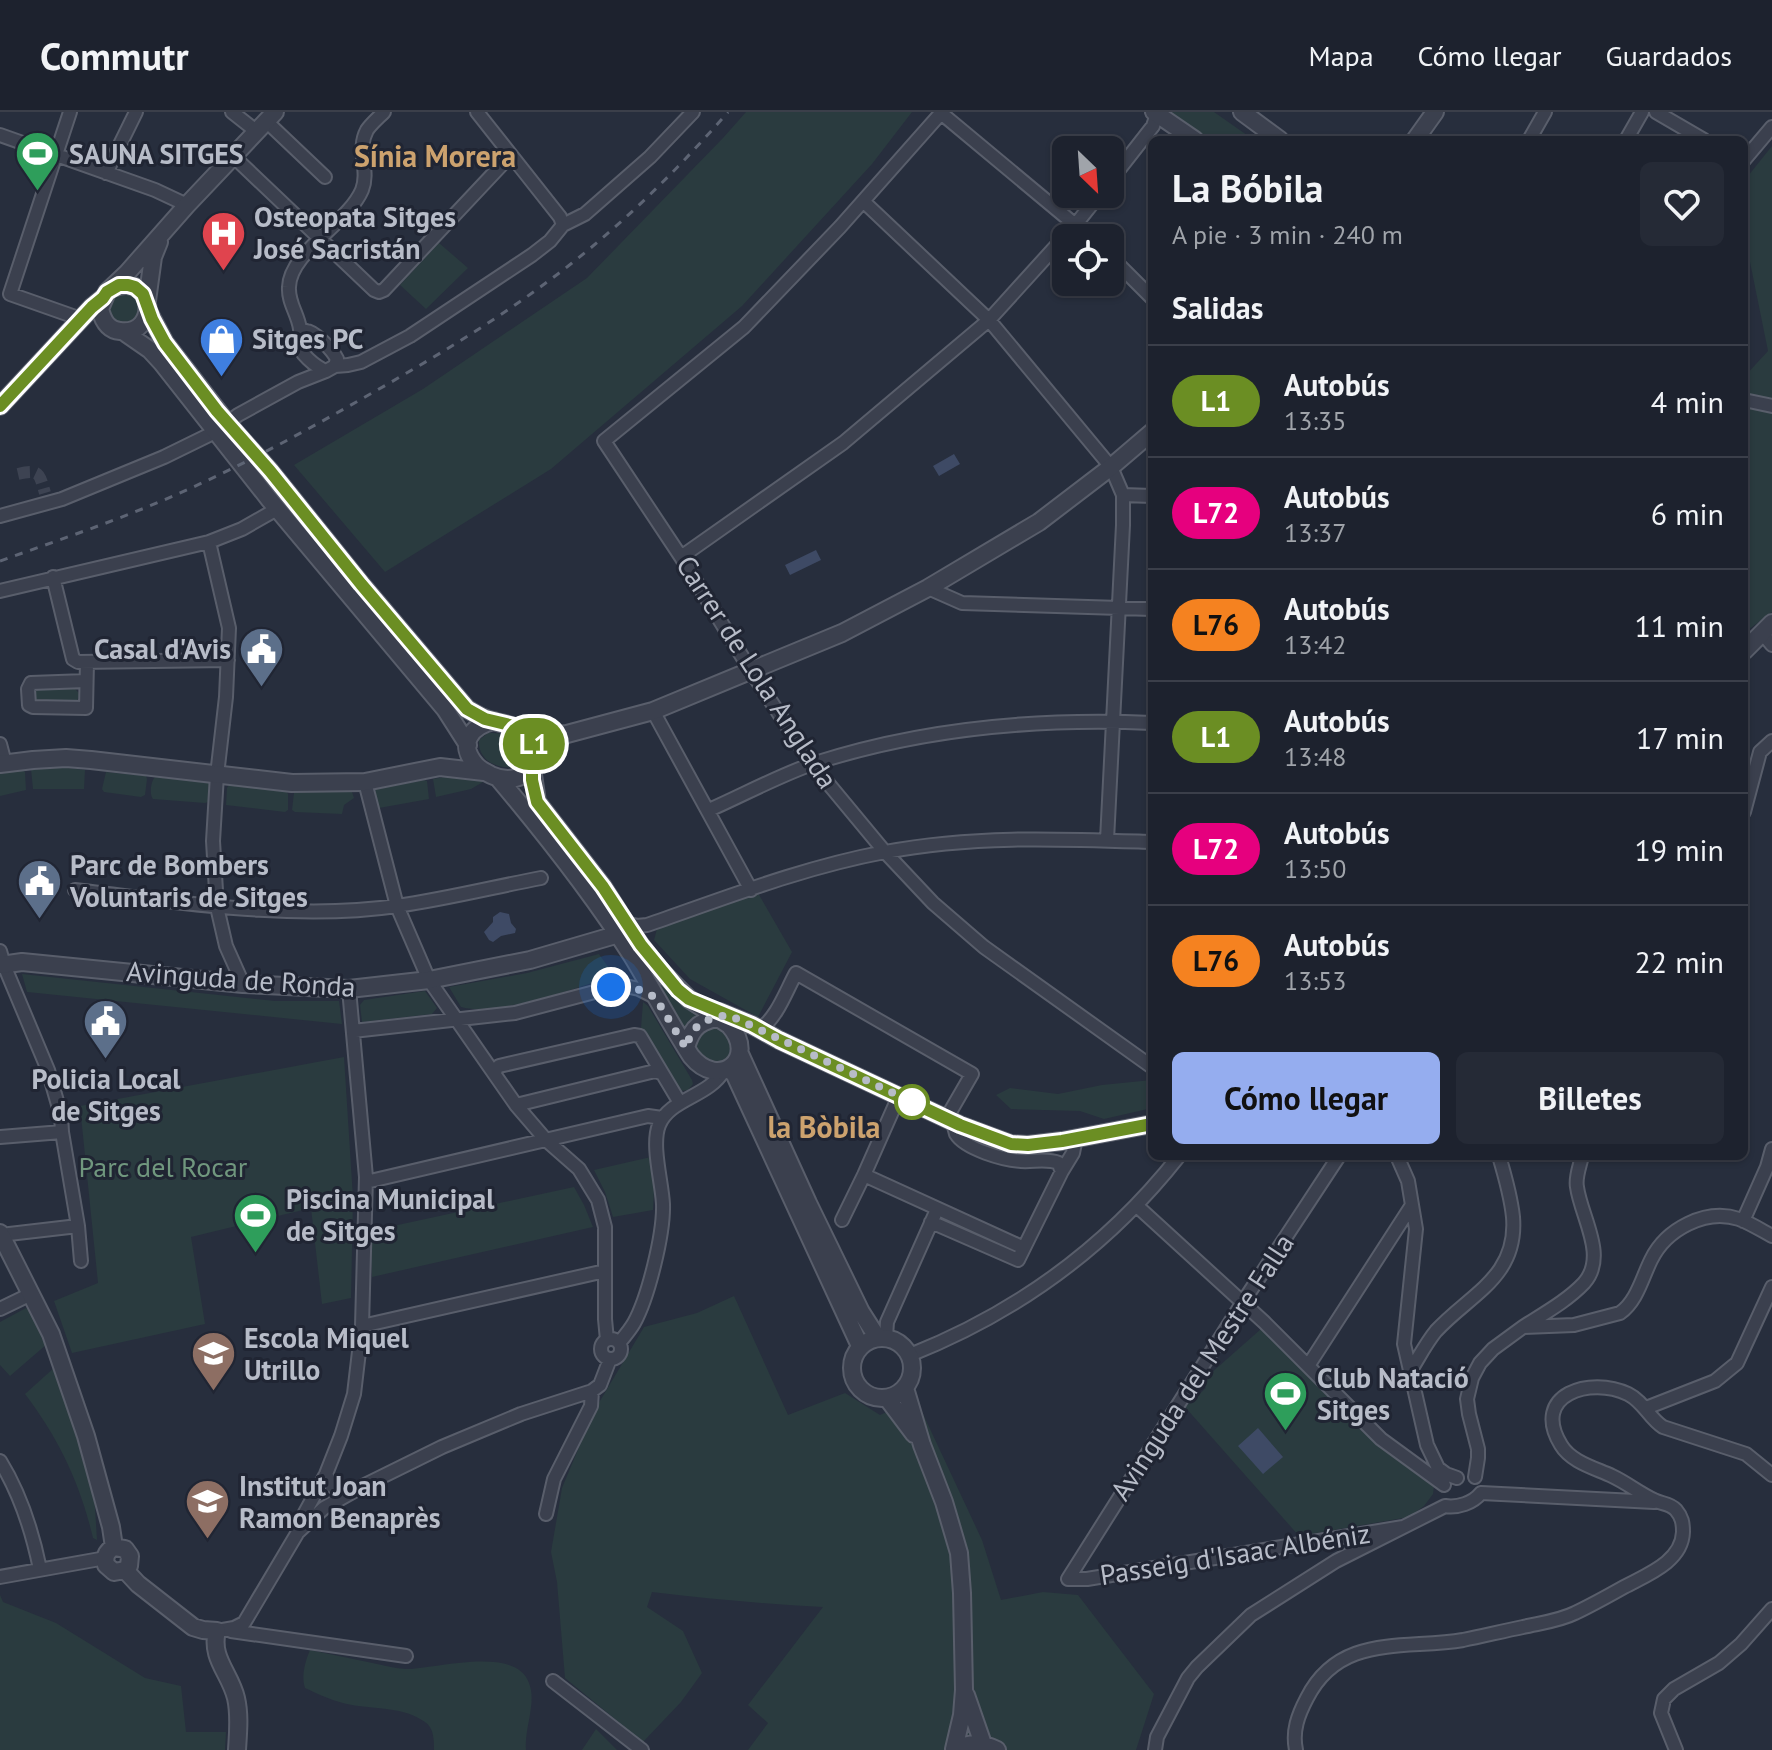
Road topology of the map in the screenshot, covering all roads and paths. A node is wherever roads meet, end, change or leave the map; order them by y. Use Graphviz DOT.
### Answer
graph roads {
  1 [pos="70,112"];
  2 [pos="136,112"];
  3 [pos="232,112"];
  4 [pos="384,112"];
  5 [pos="477,112"];
  6 [pos="693,112"];
  7 [pos="1242,112"];
  8 [pos="1435,112"];
  9 [pos="1545,112"];
  10 [pos="1642,112"];
  11 [pos="1656,112"];
  12 [pos="941,113"];
  13 [pos="1155,113"];
  14 [pos="265,121"];
  15 [pos="1772,127"];
  16 [pos="0,135"];
  17 [pos="1189,136"];
  18 [pos="1275,136"];
  19 [pos="1418,136"];
  20 [pos="1531,136"];
  21 [pos="1628,136"];
  22 [pos="1697,136"];
  23 [pos="510,154"];
  24 [pos="1748,155"];
  25 [pos="57,157"];
  26 [pos="234,157"];
  27 [pos="1124,163"];
  28 [pos="106,173"];
  29 [pos="325,177"];
  30 [pos="863,201"];
  31 [pos="187,205"];
  32 [pos="1089,208"];
  33 [pos="1076,224"];
  34 [pos="563,225"];
  35 [pos="161,237"];
  36 [pos="320,240"];
  37 [pos="1052,250"];
  38 [pos="1124,270"];
  39 [pos="108,293"];
  40 [pos="1148,294"];
  41 [pos="148,306"];
  42 [pos="989,320"];
  43 [pos="76,324"];
  44 [pos="107,326"];
  45 [pos="124,332"];
  46 [pos="300,332"];
  47 [pos="304,353"];
  48 [pos="330,368"];
  49 [pos="298,382"];
  50 [pos="3,398"];
  51 [pos="1748,401"];
  52 [pos="1772,406"];
  53 [pos="221,428"];
  54 [pos="1148,435"];
  55 [pos="1111,467"];
  56 [pos="45,493"];
  57 [pos="1123,495"];
  58 [pos="1148,496"];
  59 [pos="56,500"];
  60 [pos="277,509"];
  61 [pos="0,516"];
  62 [pos="209,542"];
  63 [pos="681,557"];
  64 [pos="53,577"];
  65 [pos="928,588"];
  66 [pos="0,591"];
  67 [pos="1119,607"];
  68 [pos="1148,609"];
  69 [pos="1769,634"];
  70 [pos="1748,648"];
  71 [pos="228,660"];
  72 [pos="87,662"];
  73 [pos="751,671"];
  74 [pos="86,681"];
  75 [pos="653,711"];
  76 [pos="494,721"];
  77 [pos="1114,721"];
  78 [pos="1148,723"];
  79 [pos="525,732"];
  80 [pos="567,734"];
  81 [pos="1772,741"];
  82 [pos="0,744"];
  83 [pos="468,747"];
  84 [pos="1760,752"];
  85 [pos="534,762"];
  86 [pos="1748,762"];
  87 [pos="2,763"];
  88 [pos="812,764"];
  89 [pos="440,767"];
  90 [pos="217,775"];
  91 [pos="492,775"];
  92 [pos="365,782"];
  93 [pos="1748,797"];
  94 [pos="709,810"];
  95 [pos="1107,840"];
  96 [pos="1148,842"];
  97 [pos="885,852"];
  98 [pos="541,878"];
  99 [pos="75,890"];
  100 [pos="751,890"];
  101 [pos="397,906"];
  102 [pos="217,907"];
  103 [pos="647,925"];
  104 [pos="621,928"];
  105 [pos="641,945"];
  106 [pos="1,960"];
  107 [pos="429,980"];
  108 [pos="243,984"];
  109 [pos="349,989"];
  110 [pos="655,997"];
  111 [pos="723,1016"];
  112 [pos="458,1019"];
  113 [pos="759,1030"];
  114 [pos="353,1031"];
  115 [pos="779,1040"];
  116 [pos="688,1052"];
  117 [pos="740,1052"];
  118 [pos="1148,1064"];
  119 [pos="728,1071"];
  120 [pos="494,1072"];
  121 [pos="661,1073"];
  122 [pos="696,1094"];
  123 [pos="899,1096"];
  124 [pos="680,1103"];
  125 [pos="516,1105"];
  126 [pos="662,1118"];
  127 [pos="949,1120"];
  128 [pos="1148,1125"];
  129 [pos="62,1132"];
  130 [pos="0,1137"];
  131 [pos="1076,1138"];
  132 [pos="546,1140"];
  133 [pos="1048,1143"];
  134 [pos="1772,1149"];
  135 [pos="1176,1160"];
  136 [pos="1336,1160"];
  137 [pos="1399,1160"];
  138 [pos="1500,1160"];
  139 [pos="1581,1160"];
  140 [pos="1060,1167"];
  141 [pos="1767,1167"];
  142 [pos="864,1175"];
  143 [pos="1772,1180"];
  144 [pos="366,1182"];
  145 [pos="1412,1205"];
  146 [pos="1137,1206"];
  147 [pos="937,1208"];
  148 [pos="842,1220"];
  149 [pos="1743,1221"];
  150 [pos="931,1222"];
  151 [pos="78,1226"];
  152 [pos="0,1234"];
  153 [pos="1772,1236"];
  154 [pos="1021,1254"];
  155 [pos="81,1261"];
  156 [pos="605,1271"];
  157 [pos="1772,1287"];
  158 [pos="31,1294"];
  159 [pos="1243,1302"];
  160 [pos="0,1309"];
  161 [pos="362,1326"];
  162 [pos="1523,1327"];
  163 [pos="881,1337"];
  164 [pos="613,1342"];
  165 [pos="860,1346"];
  166 [pos="910,1355"];
  167 [pos="1308,1366"];
  168 [pos="1409,1373"];
  169 [pos="905,1388"];
  170 [pos="592,1391"];
  171 [pos="887,1398"];
  172 [pos="1646,1408"];
  173 [pos="922,1445"];
  174 [pos="1427,1445"];
  175 [pos="0,1461"];
  176 [pos="1418,1466"];
  177 [pos="326,1474"];
  178 [pos="1772,1475"];
  179 [pos="1475,1477"];
  180 [pos="1457,1478"];
  181 [pos="1444,1485"];
  182 [pos="1481,1493"];
  183 [pos="345,1496"];
  184 [pos="1656,1502"];
  185 [pos="1445,1506"];
  186 [pos="546,1514"];
  187 [pos="1403,1527"];
  188 [pos="298,1532"];
  189 [pos="110,1554"];
  190 [pos="40,1569"];
  191 [pos="0,1577"];
  192 [pos="1068,1579"];
  193 [pos="1772,1609"];
  194 [pos="222,1631"];
  195 [pos="406,1656"];
  196 [pos="553,1681"];
  197 [pos="964,1690"];
  198 [pos="990,1747"];
  199 [pos="237,1750"];
  200 [pos="642,1750"];
  201 [pos="954,1750"];
  202 [pos="1155,1750"];
  203 [pos="1296,1750"];
  204 [pos="1676,1750"];
  1 -- 25 [label="street"];
  2 -- 28 [label="street"];
  3 -- 14 [label="street"];
  4 -- 36 [label="street"];
  5 -- 23 [label="street"];
  6 -- 34 [label="street"];
  7 -- 18 [label="street"];
  8 -- 19 [label="street"];
  9 -- 20 [label="street"];
  10 -- 21 [label="street"];
  11 -- 22 [label="street"];
  12 -- 30 [label="street"];
  12 -- 33 [label="street"];
  13 -- 17 [label="street"];
  13 -- 27 [label="street"];
  14 -- 26 [label="street"];
  14 -- 29 [label="street"];
  15 -- 24 [label="street"];
  16 -- 25 [label="street"];
  23 -- 34 [label="street"];
  23 -- 36 [label="street"];
  25 -- 28 [label="street"];
  25 -- 43 [label="street"];
  26 -- 31 [label="street"];
  26 -- 36 [label="street"];
  28 -- 31 [label="street"];
  30 -- 42 [label="street"];
  30 -- 63 [label="street, Carrer de Lola Anglada"];
  31 -- 35 [label="street"];
  32 -- 33 [label="street"];
  34 -- 48 [label="street"];
  35 -- 39 [label="street"];
  35 -- 41 [label="street"];
  36 -- 46 [label="street"];
  37 -- 42 [label="street"];
  38 -- 40 [label="street"];
  39 -- 41 [label="street"];
  39 -- 43 [label="street"];
  39 -- 44 [label="street"];
  41 -- 45 [label="street"];
  41 -- 53 [label="street"];
  42 -- 55 [label="street"];
  42 -- 63 [label="street"];
  43 -- 44 [label="street"];
  43 -- 50 [label="street"];
  44 -- 45 [label="street"];
  45 -- 53 [label="street"];
  46 -- 47 [label="street"];
  46 -- 48 [label="street"];
  47 -- 48 [label="street"];
  47 -- 49 [label="street"];
  48 -- 49 [label="street"];
  49 -- 53 [label="street"];
  51 -- 52 [label="street"];
  53 -- 59 [label="street"];
  53 -- 60 [label="street"];
  53 -- 76 [label="street"];
  54 -- 55 [label="street"];
  55 -- 57 [label="street"];
  55 -- 65 [label="street"];
  56 -- 59 [label="street"];
  57 -- 58 [label="street"];
  57 -- 67 [label="street"];
  59 -- 61 [label="street"];
  60 -- 62 [label="street"];
  60 -- 83 [label="street"];
  62 -- 64 [label="street"];
  62 -- 71 [label="street"];
  63 -- 73 [label="street, Carrer de Lola Anglada"];
  64 -- 66 [label="street"];
  64 -- 72 [label="street"];
  65 -- 67 [label="street"];
  65 -- 73 [label="street"];
  67 -- 68 [label="street"];
  67 -- 77 [label="street"];
  69 -- 70 [label="street"];
  71 -- 72 [label="street"];
  71 -- 90 [label="street"];
  72 -- 74 [label="street"];
  73 -- 75 [label="street"];
  73 -- 88 [label="street, Carrer de Lola Anglada"];
  74 -- 74 [label="street"];
  75 -- 80 [label="street"];
  75 -- 94 [label="street"];
  76 -- 79 [label="street"];
  76 -- 83 [label="street"];
  77 -- 78 [label="street"];
  77 -- 88 [label="street"];
  77 -- 95 [label="street"];
  79 -- 80 [label="street"];
  79 -- 85 [label="street"];
  80 -- 85 [label="street"];
  81 -- 84 [label="street"];
  82 -- 87 [label="street"];
  83 -- 89 [label="street"];
  83 -- 91 [label="street"];
  84 -- 86 [label="street"];
  84 -- 93 [label="street"];
  85 -- 91 [label="street"];
  85 -- 104 [label="street"];
  87 -- 90 [label="street"];
  88 -- 94 [label="street"];
  88 -- 97 [label="street, Carrer de Lola Anglada"];
  89 -- 91 [label="street"];
  89 -- 92 [label="street"];
  90 -- 92 [label="street"];
  90 -- 102 [label="street"];
  91 -- 104 [label="street"];
  92 -- 101 [label="street"];
  94 -- 100 [label="street"];
  95 -- 96 [label="street"];
  95 -- 97 [label="street"];
  97 -- 100 [label="street"];
  97 -- 118 [label="street, Carrer de Lola Anglada"];
  98 -- 101 [label="street"];
  99 -- 102 [label="street"];
  100 -- 103 [label="street"];
  101 -- 102 [label="street"];
  101 -- 107 [label="street"];
  102 -- 108 [label="street"];
  103 -- 104 [label="street"];
  103 -- 105 [label="street"];
  104 -- 105 [label="street"];
  104 -- 107 [label="street, Avinguda de Ronda"];
  104 -- 110 [label="street"];
  105 -- 111 [label="street"];
  106 -- 108 [label="street, Avinguda de Ronda"];
  106 -- 129 [label="street"];
  107 -- 109 [label="street, Avinguda de Ronda"];
  107 -- 112 [label="street"];
  108 -- 109 [label="street, Avinguda de Ronda"];
  109 -- 114 [label="street"];
  110 -- 112 [label="street"];
  110 -- 116 [label="street"];
  111 -- 113 [label="street"];
  111 -- 116 [label="street"];
  111 -- 117 [label="street"];
  112 -- 114 [label="street"];
  112 -- 120 [label="street"];
  113 -- 115 [label="street"];
  113 -- 127 [label="street"];
  114 -- 144 [label="street"];
  115 -- 117 [label="street"];
  115 -- 123 [label="street"];
  116 -- 119 [label="street"];
  116 -- 122 [label="street"];
  117 -- 119 [label="street"];
  117 -- 163 [label="street"];
  119 -- 122 [label="street"];
  119 -- 165 [label="street"];
  120 -- 121 [label="street"];
  120 -- 125 [label="street"];
  121 -- 124 [label="street"];
  121 -- 125 [label="street"];
  122 -- 124 [label="street"];
  123 -- 127 [label="street"];
  123 -- 142 [label="street"];
  124 -- 126 [label="street"];
  125 -- 132 [label="street"];
  126 -- 132 [label="street"];
  126 -- 164 [label="street"];
  127 -- 133 [label="street"];
  127 -- 140 [label="street"];
  128 -- 131 [label="street"];
  129 -- 130 [label="street"];
  129 -- 151 [label="street"];
  131 -- 133 [label="street"];
  131 -- 140 [label="street"];
  132 -- 144 [label="street"];
  132 -- 156 [label="street"];
  133 -- 140 [label="street"];
  134 -- 141 [label="street"];
  135 -- 146 [label="street"];
  136 -- 159 [label="street, Avinguda del Mestre Falla"];
  137 -- 145 [label="street"];
  138 -- 168 [label="street"];
  139 -- 162 [label="street"];
  140 -- 154 [label="street"];
  141 -- 143 [label="street"];
  141 -- 149 [label="street"];
  142 -- 147 [label="street"];
  142 -- 148 [label="street"];
  144 -- 161 [label="street"];
  145 -- 167 [label="street"];
  145 -- 168 [label="street"];
  146 -- 159 [label="street"];
  146 -- 166 [label="street"];
  147 -- 150 [label="street"];
  147 -- 154 [label="street"];
  149 -- 153 [label="street"];
  149 -- 162 [label="street"];
  150 -- 154 [label="street"];
  150 -- 163 [label="street"];
  151 -- 152 [label="street"];
  151 -- 155 [label="street"];
  152 -- 158 [label="street"];
  156 -- 161 [label="street"];
  156 -- 164 [label="street"];
  157 -- 172 [label="street"];
  158 -- 160 [label="street"];
  158 -- 189 [label="street"];
  159 -- 167 [label="street"];
  159 -- 192 [label="street, Avinguda del Mestre Falla"];
  161 -- 177 [label="street"];
  162 -- 179 [label="street"];
  163 -- 165 [label="street"];
  163 -- 166 [label="street"];
  164 -- 170 [label="street"];
  165 -- 171 [label="street"];
  166 -- 169 [label="street"];
  167 -- 176 [label="street"];
  168 -- 174 [label="street"];
  169 -- 171 [label="street"];
  169 -- 173 [label="street"];
  170 -- 183 [label="street"];
  170 -- 186 [label="street"];
  171 -- 173 [label="street"];
  172 -- 178 [label="street"];
  172 -- 184 [label="street"];
  173 -- 197 [label="street"];
  174 -- 176 [label="street"];
  174 -- 180 [label="street"];
  175 -- 190 [label="street"];
  176 -- 181 [label="street"];
  177 -- 183 [label="street"];
  177 -- 188 [label="street"];
  179 -- 180 [label="street"];
  179 -- 182 [label="street"];
  180 -- 181 [label="street"];
  181 -- 185 [label="street"];
  182 -- 184 [label="street"];
  182 -- 185 [label="street"];
  183 -- 188 [label="street"];
  184 -- 203 [label="street"];
  185 -- 187 [label="street"];
  187 -- 192 [label="street, Passeig d'Isaac Albéniz"];
  187 -- 202 [label="street"];
  188 -- 194 [label="street"];
  189 -- 190 [label="street"];
  189 -- 194 [label="street"];
  190 -- 191 [label="street"];
  193 -- 204 [label="street"];
  194 -- 195 [label="street"];
  194 -- 199 [label="street"];
  196 -- 200 [label="street"];
  197 -- 198 [label="street"];
  197 -- 201 [label="street"];
  198 -- 201 [label="street"];
}
